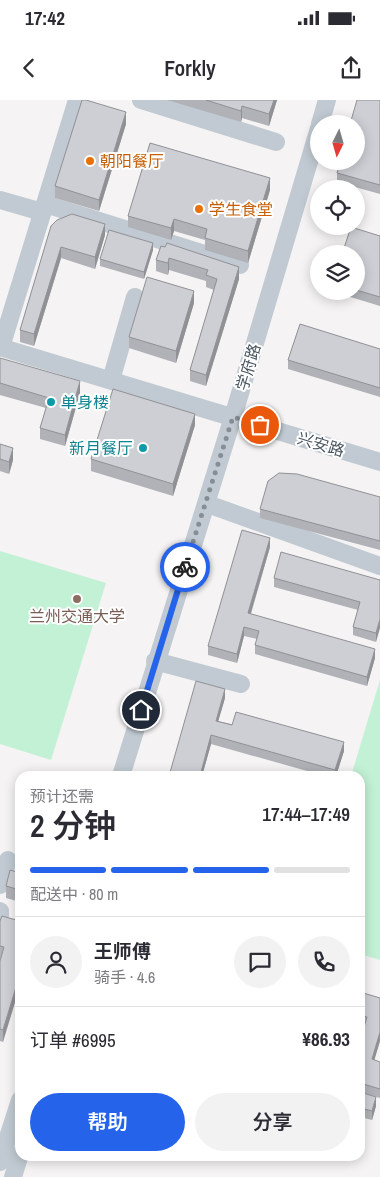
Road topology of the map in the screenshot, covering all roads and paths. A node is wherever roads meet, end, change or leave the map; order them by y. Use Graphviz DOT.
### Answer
graph roads {
  1 [pos="77,100"];
  2 [pos="141,100"];
  3 [pos="327,100"];
  4 [pos="338,100"];
  5 [pos="323,115"];
  6 [pos="334,115"];
  7 [pos="276,142"];
  8 [pos="310,160"];
  9 [pos="317,170"];
  10 [pos="0,200"];
  11 [pos="43,208"];
  12 [pos="240,265"];
  13 [pos="136,298"];
  14 [pos="0,347"];
  15 [pos="111,380"];
  16 [pos="238,418"];
  17 [pos="380,462"];
  18 [pos="216,507"];
  19 [pos="380,566"];
  20 [pos="160,662"];
  21 [pos="241,684"];
  22 [pos="123,771"];
  23 [pos="133,771"];
  24 [pos="9,861"];
  25 [pos="0,885"];
  26 [pos="15,1116"];
  27 [pos="18,1161"];
  28 [pos="0,1162"];
  29 [pos="13,1177"];
  1 -- 11 [label="street"];
  2 -- 7 [label="street"];
  3 -- 5 [label="street"];
  4 -- 6 [label="street"];
  8 -- 16 [label="street, 学府路"];
  9 -- 16 [label="street, 学府路"];
  10 -- 11 [label="street"];
  11 -- 12 [label="street"];
  11 -- 14 [label="street"];
  13 -- 15 [label="street"];
  14 -- 15 [label="street, 兴安路"];
  15 -- 16 [label="street, 兴安路"];
  16 -- 17 [label="street, 兴安路"];
  16 -- 18 [label="street, 学府路"];
  16 -- 20 [label="street, 学府路"];
  18 -- 19 [label="street"];
  18 -- 20 [label="street, 学府路"];
  20 -- 21 [label="street"];
  20 -- 22 [label="street, 学府路"];
  20 -- 23 [label="street, 学府路"];
  24 -- 25 [label="street"];
  26 -- 28 [label="street"];
  27 -- 29 [label="street"];
}
